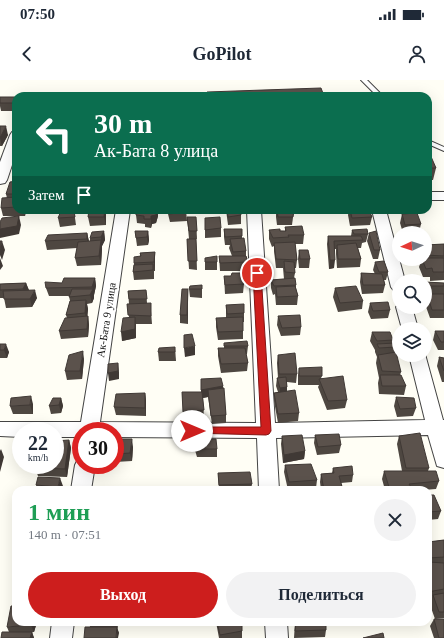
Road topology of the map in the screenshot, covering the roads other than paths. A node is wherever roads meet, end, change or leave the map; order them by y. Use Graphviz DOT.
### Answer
graph roads {
  1 [pos="364,80"];
  2 [pos="376,92"];
  3 [pos="432,144"];
  4 [pos="12,146"];
  5 [pos="444,149"];
  6 [pos="0,180"];
  7 [pos="432,196"];
  8 [pos="444,196"];
  9 [pos="122,214"];
  10 [pos="254,214"];
  11 [pos="380,214"];
  12 [pos="396,274"];
  13 [pos="419,362"];
  14 [pos="90,422"];
  15 [pos="440,428"];
  16 [pos="0,429"];
  17 [pos="72,431"];
  18 [pos="124,431"];
  19 [pos="266,431"];
  20 [pos="444,460"];
  21 [pos="84,474"];
  22 [pos="82,486"];
  23 [pos="269,486"];
  24 [pos="62,626"];
  25 [pos="276,626"];
  26 [pos="61,638"];
  27 [pos="277,638"];
  1 -- 2 [label="lane"];
  3 -- 5 [label="lane"];
  4 -- 6 [label="street"];
  7 -- 8 [label="street"];
  9 -- 14 [label="street, Ак-Бата 9 улица"];
  10 -- 19 [label="street"];
  11 -- 12 [label="street"];
  13 -- 15 [label="street"];
  15 -- 19 [label="street"];
  15 -- 20 [label="street"];
  16 -- 17 [label="street"];
  18 -- 19 [label="street"];
  19 -- 23 [label="street"];
  21 -- 22 [label="street"];
  24 -- 26 [label="street"];
  25 -- 27 [label="street"];
}
